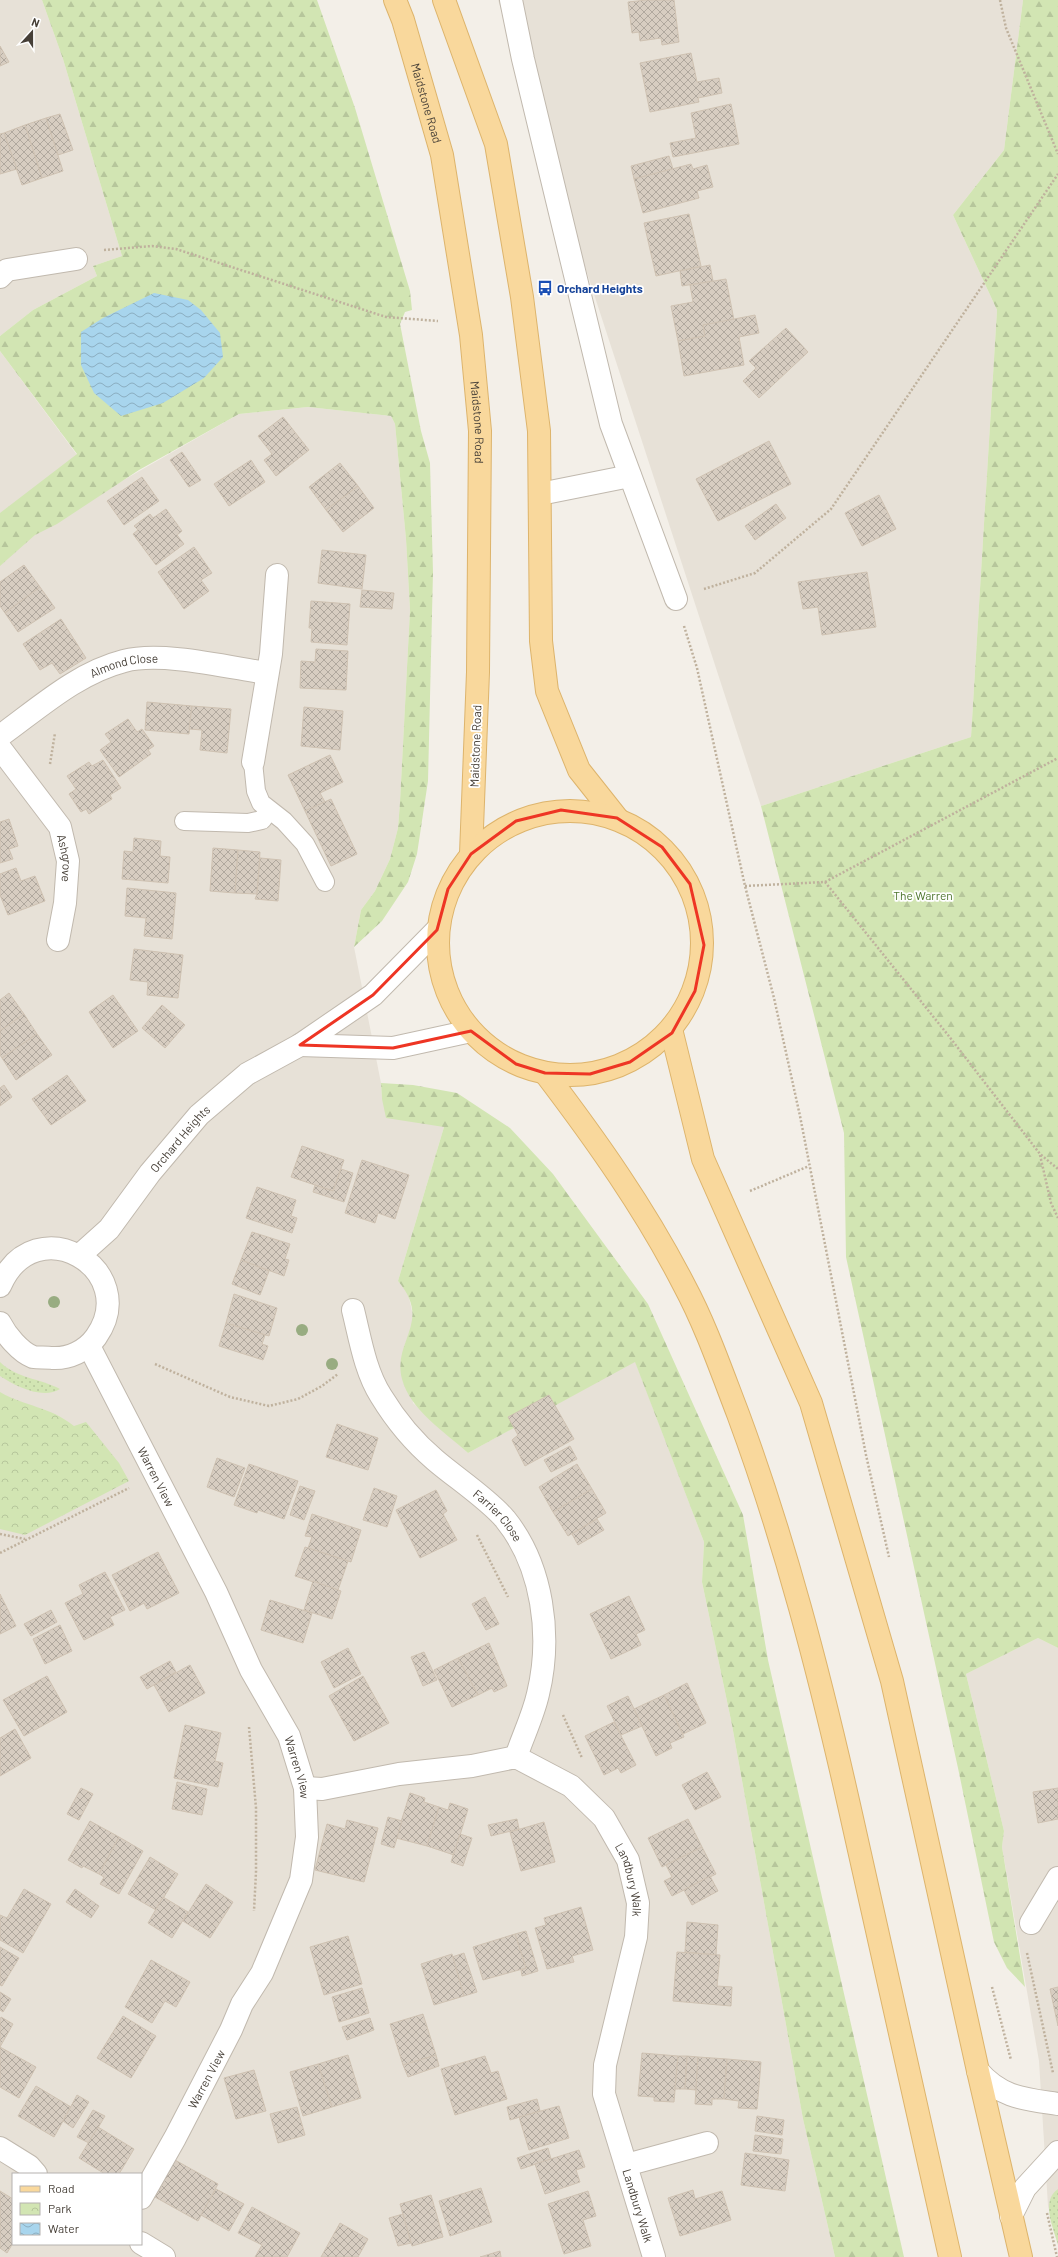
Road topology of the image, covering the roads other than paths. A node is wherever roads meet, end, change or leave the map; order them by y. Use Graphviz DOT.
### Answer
graph roads {
  1 [pos="395,0"];
  2 [pos="444,0"];
  3 [pos="511,0"];
  4 [pos="76,259"];
  5 [pos="2,268"];
  6 [pos="630,476"];
  7 [pos="540,494"];
  8 [pos="277,574"];
  9 [pos="676,599"];
  10 [pos="266,673"];
  11 [pos="0,736"];
  12 [pos="0,748"];
  13 [pos="253,762"];
  14 [pos="269,810"];
  15 [pos="617,818"];
  16 [pos="184,821"];
  17 [pos="471,854"];
  18 [pos="325,882"];
  19 [pos="438,930"];
  20 [pos="58,940"];
  21 [pos="471,1031"];
  22 [pos="672,1033"];
  23 [pos="300,1045"];
  24 [pos="545,1073"];
  25 [pos="80,1255"];
  26 [pos="2,1274"];
  27 [pos="353,1310"];
  28 [pos="0,1323"];
  29 [pos="89,1346"];
  30 [pos="516,1757"];
  31 [pos="305,1788"];
  32 [pos="1058,1878"];
  33 [pos="1031,1923"];
  34 [pos="978,2071"];
  35 [pos="1058,2104"];
  36 [pos="707,2143"];
  37 [pos="0,2148"];
  38 [pos="1057,2153"];
  39 [pos="626,2165"];
  40 [pos="35,2173"];
  41 [pos="142,2196"];
  42 [pos="1011,2216"];
  43 [pos="142,2244"];
  44 [pos="164,2257"];
  45 [pos="654,2257"];
  46 [pos="950,2257"];
  47 [pos="1021,2257"];
  1 -- 17 [label="main road, Maidstone Road"];
  2 -- 7 [label="main road"];
  3 -- 6 [label="street"];
  4 -- 5 [label="street"];
  6 -- 7 [label="street"];
  6 -- 9 [label="street"];
  7 -- 15 [label="main road"];
  8 -- 10 [label="street"];
  10 -- 11 [label="street, Almond Close"];
  10 -- 13 [label="street"];
  12 -- 20 [label="street, Ashgrove"];
  13 -- 14 [label="lane"];
  14 -- 16 [label="lane"];
  14 -- 18 [label="lane"];
  15 -- 17 [label="main road"];
  15 -- 22 [label="main road"];
  17 -- 19 [label="main road"];
  19 -- 21 [label="main road"];
  19 -- 23 [label="street, Orchard Heights"];
  21 -- 23 [label="street"];
  21 -- 24 [label="main road"];
  22 -- 24 [label="main road"];
  22 -- 34 [label="main road"];
  23 -- 25 [label="street, Orchard Heights"];
  24 -- 46 [label="main road"];
  25 -- 26 [label="street"];
  25 -- 29 [label="street"];
  27 -- 30 [label="street, Farrier Close"];
  28 -- 29 [label="street"];
  29 -- 31 [label="street, Warren View"];
  30 -- 31 [label="street"];
  30 -- 39 [label="street, Landbury Walk"];
  31 -- 41 [label="street, Warren View"];
  32 -- 33 [label="street"];
  34 -- 35 [label="street"];
  34 -- 42 [label="main road"];
  36 -- 39 [label="street"];
  37 -- 40 [label="street"];
  38 -- 42 [label="street"];
  39 -- 45 [label="street, Landbury Walk"];
  42 -- 47 [label="main road"];
  43 -- 44 [label="street"];
}
